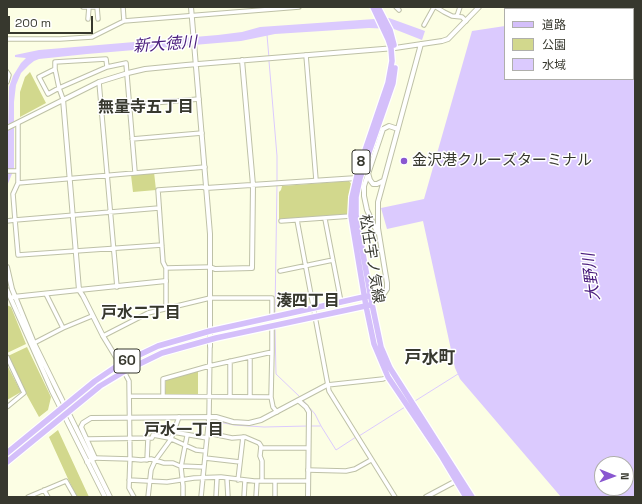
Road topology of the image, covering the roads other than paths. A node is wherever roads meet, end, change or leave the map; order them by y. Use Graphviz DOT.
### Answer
graph roads {
  1 [pos="83,7"];
  2 [pos="89,7"];
  3 [pos="97,7"];
  4 [pos="123,7"];
  5 [pos="191,7"];
  6 [pos="299,7"];
  7 [pos="373,7"];
  8 [pos="378,7"];
  9 [pos="435,7"];
  10 [pos="446,7"];
  11 [pos="460,7"];
  12 [pos="479,7"];
  13 [pos="262,8"];
  14 [pos="444,12"];
  15 [pos="380,14"];
  16 [pos="192,16"];
  17 [pos="457,16"];
  18 [pos="88,19"];
  19 [pos="98,20"];
  20 [pos="124,21"];
  21 [pos="466,21"];
  22 [pos="424,25"];
  23 [pos="7,39"];
  24 [pos="421,44"];
  25 [pos="393,48"];
  26 [pos="306,55"];
  27 [pos="242,60"];
  28 [pos="196,64"];
  29 [pos="107,67"];
  30 [pos="55,69"];
  31 [pos="7,72"];
  32 [pos="128,73"];
  33 [pos="7,82"];
  34 [pos="99,82"];
  35 [pos="59,88"];
  36 [pos="63,99"];
  37 [pos="199,99"];
  38 [pos="130,105"];
  39 [pos="17,123"];
  40 [pos="7,128"];
  41 [pos="398,129"];
  42 [pos="202,133"];
  43 [pos="132,139"];
  44 [pos="205,167"];
  45 [pos="7,171"];
  46 [pos="17,171"];
  47 [pos="135,172"];
  48 [pos="368,173"];
  49 [pos="107,175"];
  50 [pos="70,178"];
  51 [pos="358,178"];
  52 [pos="316,180"];
  53 [pos="384,180"];
  54 [pos="18,183"];
  55 [pos="253,185"];
  56 [pos="206,188"];
  57 [pos="159,208"];
  58 [pos="110,212"];
  59 [pos="73,216"];
  60 [pos="351,216"];
  61 [pos="325,219"];
  62 [pos="15,220"];
  63 [pos="297,220"];
  64 [pos="7,221"];
  65 [pos="281,221"];
  66 [pos="379,238"];
  67 [pos="162,245"];
  68 [pos="114,249"];
  69 [pos="76,251"];
  70 [pos="333,260"];
  71 [pos="305,266"];
  72 [pos="7,267"];
  73 [pos="210,267"];
  74 [pos="166,268"];
  75 [pos="280,271"];
  76 [pos="166,282"];
  77 [pos="117,287"];
  78 [pos="7,290"];
  79 [pos="79,290"];
  80 [pos="46,294"];
  81 [pos="11,297"];
  82 [pos="371,297"];
  83 [pos="210,298"];
  84 [pos="341,302"];
  85 [pos="369,305"];
  86 [pos="166,308"];
  87 [pos="313,309"];
  88 [pos="92,316"];
  89 [pos="314,316"];
  90 [pos="272,317"];
  91 [pos="272,326"];
  92 [pos="63,328"];
  93 [pos="210,331"];
  94 [pos="102,336"];
  95 [pos="34,342"];
  96 [pos="210,343"];
  97 [pos="272,352"];
  98 [pos="7,357"];
  99 [pos="250,357"];
  100 [pos="230,361"];
  101 [pos="120,364"];
  102 [pos="208,366"];
  103 [pos="125,371"];
  104 [pos="388,377"];
  105 [pos="327,385"];
  106 [pos="130,396"];
  107 [pos="164,396"];
  108 [pos="209,396"];
  109 [pos="230,396"];
  110 [pos="250,397"];
  111 [pos="271,397"];
  112 [pos="298,401"];
  113 [pos="410,404"];
  114 [pos="7,407"];
  115 [pos="62,408"];
  116 [pos="277,412"];
  117 [pos="66,414"];
  118 [pos="179,417"];
  119 [pos="209,417"];
  120 [pos="130,418"];
  121 [pos="173,432"];
  122 [pos="208,433"];
  123 [pos="187,436"];
  124 [pos="243,437"];
  125 [pos="130,438"];
  126 [pos="148,438"];
  127 [pos="207,438"];
  128 [pos="87,439"];
  129 [pos="171,439"];
  130 [pos="185,445"];
  131 [pos="261,448"];
  132 [pos="308,448"];
  133 [pos="205,451"];
  134 [pos="7,453"];
  135 [pos="205,458"];
  136 [pos="130,459"];
  137 [pos="91,460"];
  138 [pos="147,460"];
  139 [pos="155,460"];
  140 [pos="371,460"];
  141 [pos="7,462"];
  142 [pos="240,462"];
  143 [pos="181,466"];
  144 [pos="204,467"];
  145 [pos="308,470"];
  146 [pos="202,478"];
  147 [pos="217,478"];
  148 [pos="227,479"];
  149 [pos="129,480"];
  150 [pos="150,480"];
  151 [pos="183,480"];
  152 [pos="238,480"];
  153 [pos="245,480"];
  154 [pos="458,480"];
  155 [pos="257,481"];
  156 [pos="262,481"];
  157 [pos="276,481"];
  158 [pos="308,481"];
  159 [pos="44,490"];
  160 [pos="28,497"];
  161 [pos="48,497"];
  162 [pos="75,497"];
  163 [pos="105,497"];
  164 [pos="110,497"];
  165 [pos="134,497"];
  166 [pos="148,497"];
  167 [pos="182,497"];
  168 [pos="201,497"];
  169 [pos="216,497"];
  170 [pos="228,497"];
  171 [pos="244,497"];
  172 [pos="256,497"];
  173 [pos="275,497"];
  174 [pos="308,497"];
  175 [pos="395,497"];
  176 [pos="426,497"];
  177 [pos="466,497"];
  178 [pos="472,497"];
  1 -- 2 [label="street"];
  2 -- 3 [label="street"];
  2 -- 18 [label="street"];
  3 -- 19 [label="street"];
  4 -- 20 [label="street"];
  5 -- 16 [label="street"];
  6 -- 13 [label="street"];
  7 -- 15 [label="main road, 松任宇ノ気線 / 8"];
  8 -- 15 [label="main road, 松任宇ノ気線 / 8"];
  9 -- 14 [label="street"];
  9 -- 22 [label="street"];
  10 -- 14 [label="street"];
  11 -- 17 [label="street"];
  12 -- 21 [label="street"];
  13 -- 16 [label="street"];
  14 -- 17 [label="street"];
  15 -- 25 [label="main road, 松任宇ノ気線 / 8"];
  16 -- 20 [label="street"];
  16 -- 28 [label="street"];
  17 -- 21 [label="street"];
  20 -- 23 [label="street"];
  21 -- 24 [label="street"];
  24 -- 25 [label="street"];
  24 -- 41 [label="street"];
  25 -- 26 [label="street"];
  25 -- 51 [label="main road, 松任宇ノ気線 / 8"];
  26 -- 27 [label="street"];
  26 -- 52 [label="street"];
  27 -- 28 [label="street"];
  27 -- 55 [label="street"];
  28 -- 32 [label="street"];
  28 -- 37 [label="street"];
  29 -- 30 [label="street"];
  29 -- 32 [label="street"];
  29 -- 35 [label="street"];
  30 -- 35 [label="street"];
  30 -- 35 [label="street"];
  31 -- 33 [label="street"];
  32 -- 34 [label="street"];
  32 -- 38 [label="street"];
  34 -- 36 [label="street"];
  34 -- 49 [label="street"];
  35 -- 36 [label="street"];
  36 -- 39 [label="street"];
  36 -- 50 [label="street"];
  37 -- 38 [label="street"];
  37 -- 42 [label="street"];
  38 -- 43 [label="street"];
  39 -- 40 [label="street"];
  39 -- 46 [label="street"];
  41 -- 48 [label="street"];
  41 -- 53 [label="street"];
  42 -- 43 [label="street"];
  42 -- 44 [label="street"];
  43 -- 47 [label="street"];
  44 -- 47 [label="street"];
  44 -- 56 [label="street"];
  45 -- 46 [label="street"];
  46 -- 54 [label="street"];
  47 -- 49 [label="street"];
  48 -- 53 [label="street"];
  48 -- 66 [label="street"];
  49 -- 50 [label="street"];
  49 -- 58 [label="street"];
  50 -- 54 [label="street"];
  50 -- 59 [label="street"];
  51 -- 52 [label="street"];
  51 -- 60 [label="main road, 松任宇ノ気線 / 8"];
  51 -- 82 [label="main road, 松任宇ノ気線 / 8"];
  52 -- 55 [label="street"];
  53 -- 66 [label="street"];
  54 -- 62 [label="street"];
  55 -- 56 [label="street"];
  55 -- 73 [label="street"];
  56 -- 57 [label="street"];
  56 -- 73 [label="street"];
  57 -- 58 [label="street"];
  57 -- 67 [label="street"];
  58 -- 59 [label="street"];
  58 -- 68 [label="street"];
  59 -- 62 [label="street"];
  59 -- 69 [label="street"];
  60 -- 61 [label="street"];
  60 -- 82 [label="main road, 松任宇ノ気線 / 8"];
  61 -- 63 [label="street"];
  61 -- 70 [label="street"];
  62 -- 64 [label="street"];
  62 -- 69 [label="street"];
  63 -- 65 [label="street"];
  63 -- 71 [label="street"];
  66 -- 82 [label="street"];
  67 -- 68 [label="street"];
  67 -- 74 [label="street"];
  68 -- 69 [label="street"];
  68 -- 77 [label="street"];
  69 -- 79 [label="street"];
  70 -- 71 [label="street"];
  70 -- 84 [label="street"];
  71 -- 75 [label="street"];
  71 -- 87 [label="street"];
  72 -- 81 [label="street"];
  73 -- 74 [label="street"];
  73 -- 83 [label="street"];
  74 -- 76 [label="street"];
  76 -- 77 [label="street"];
  76 -- 86 [label="street"];
  77 -- 79 [label="street"];
  78 -- 81 [label="street"];
  79 -- 80 [label="street"];
  79 -- 88 [label="street"];
  80 -- 81 [label="street"];
  80 -- 92 [label="street"];
  81 -- 95 [label="street"];
  81 -- 115 [label="street"];
  82 -- 84 [label="main road, 60"];
  82 -- 85 [label="main road, 松任宇ノ気線 / 8"];
  83 -- 86 [label="street"];
  83 -- 90 [label="street"];
  83 -- 93 [label="street"];
  84 -- 87 [label="main road, 60"];
  85 -- 89 [label="main road, 60"];
  85 -- 104 [label="main road, 松任宇ノ気線 / 8"];
  85 -- 113 [label="main road, 松任宇ノ気線 / 8"];
  86 -- 94 [label="street"];
  87 -- 89 [label="street"];
  87 -- 90 [label="main road, 60"];
  88 -- 92 [label="street"];
  88 -- 94 [label="street"];
  89 -- 91 [label="main road, 60"];
  89 -- 105 [label="street"];
  90 -- 93 [label="main road, 60"];
  91 -- 96 [label="main road, 60"];
  91 -- 97 [label="street"];
  92 -- 95 [label="street"];
  93 -- 96 [label="street"];
  93 -- 101 [label="main road, 60"];
  94 -- 101 [label="street"];
  95 -- 115 [label="street"];
  96 -- 102 [label="street"];
  96 -- 103 [label="main road, 60"];
  97 -- 99 [label="street"];
  97 -- 111 [label="street"];
  98 -- 114 [label="street"];
  99 -- 100 [label="street"];
  99 -- 110 [label="street"];
  100 -- 102 [label="street"];
  100 -- 109 [label="street"];
  101 -- 103 [label="street"];
  101 -- 115 [label="main road, 60"];
  102 -- 107 [label="street"];
  102 -- 108 [label="street"];
  103 -- 106 [label="street"];
  103 -- 117 [label="main road, 60"];
  104 -- 105 [label="street"];
  104 -- 113 [label="main road, 松任宇ノ気線 / 8"];
  105 -- 112 [label="street"];
  105 -- 140 [label="street"];
  106 -- 107 [label="street"];
  106 -- 120 [label="street"];
  107 -- 108 [label="street"];
  108 -- 109 [label="street"];
  108 -- 119 [label="street"];
  109 -- 110 [label="street"];
  110 -- 111 [label="street"];
  111 -- 116 [label="street"];
  112 -- 116 [label="street"];
  112 -- 132 [label="street"];
  113 -- 154 [label="main road, 松任宇ノ気線 / 8"];
  115 -- 117 [label="street"];
  115 -- 134 [label="main road, 60"];
  116 -- 119 [label="street"];
  117 -- 137 [label="street"];
  117 -- 141 [label="main road, 60"];
  118 -- 119 [label="street"];
  118 -- 120 [label="street"];
  118 -- 121 [label="street"];
  119 -- 122 [label="street"];
  120 -- 125 [label="street"];
  120 -- 128 [label="street"];
  121 -- 123 [label="street"];
  121 -- 129 [label="street"];
  122 -- 124 [label="street"];
  122 -- 127 [label="street"];
  123 -- 127 [label="street"];
  123 -- 130 [label="street"];
  124 -- 131 [label="street"];
  124 -- 142 [label="street"];
  125 -- 126 [label="street"];
  125 -- 128 [label="street"];
  125 -- 136 [label="street"];
  126 -- 129 [label="street"];
  126 -- 138 [label="street"];
  127 -- 133 [label="street"];
  128 -- 137 [label="street"];
  129 -- 130 [label="street"];
  129 -- 139 [label="street"];
  130 -- 133 [label="street"];
  130 -- 143 [label="street"];
  131 -- 132 [label="street"];
  131 -- 156 [label="street"];
  132 -- 145 [label="street"];
  133 -- 135 [label="street"];
  135 -- 142 [label="street"];
  135 -- 144 [label="street"];
  136 -- 137 [label="street"];
  136 -- 138 [label="street"];
  136 -- 149 [label="street"];
  137 -- 163 [label="street"];
  137 -- 164 [label="street"];
  138 -- 139 [label="street"];
  139 -- 143 [label="street"];
  139 -- 150 [label="street"];
  140 -- 145 [label="street"];
  140 -- 175 [label="street"];
  142 -- 152 [label="street"];
  143 -- 144 [label="street"];
  143 -- 151 [label="street"];
  144 -- 146 [label="street"];
  145 -- 158 [label="street"];
  146 -- 147 [label="street"];
  146 -- 151 [label="street"];
  146 -- 168 [label="street"];
  147 -- 148 [label="street"];
  147 -- 169 [label="street"];
  148 -- 152 [label="street"];
  148 -- 170 [label="street"];
  149 -- 150 [label="street"];
  149 -- 165 [label="street"];
  150 -- 151 [label="street"];
  150 -- 166 [label="street"];
  151 -- 167 [label="street"];
  152 -- 153 [label="street"];
  153 -- 155 [label="street"];
  153 -- 171 [label="street"];
  154 -- 176 [label="street"];
  154 -- 177 [label="main road, 松任宇ノ気線 / 8"];
  154 -- 178 [label="main road, 松任宇ノ気線 / 8"];
  155 -- 156 [label="street"];
  155 -- 172 [label="street"];
  156 -- 157 [label="street"];
  157 -- 158 [label="street"];
  157 -- 173 [label="street"];
  158 -- 174 [label="street"];
  159 -- 160 [label="street"];
  159 -- 161 [label="street"];
  159 -- 162 [label="street"];
}
